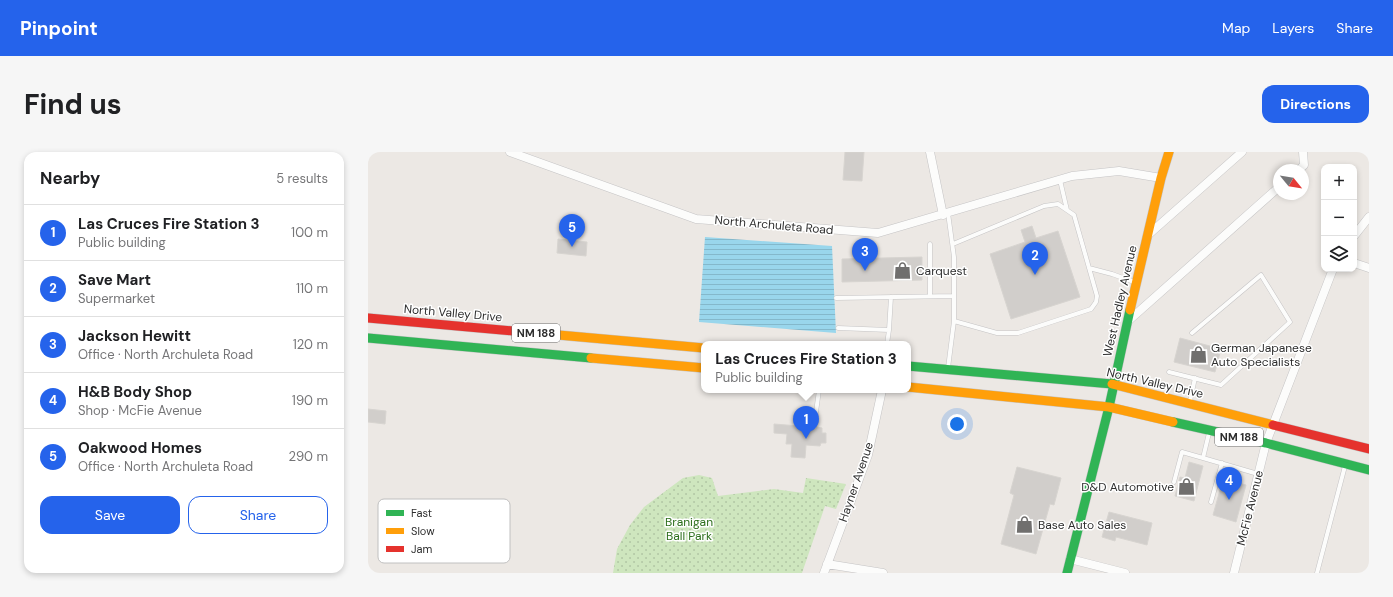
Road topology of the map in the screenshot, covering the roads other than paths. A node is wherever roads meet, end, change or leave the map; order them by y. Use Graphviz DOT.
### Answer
graph roads {
  1 [pos="510,152"];
  2 [pos="930,152"];
  3 [pos="1169,152"];
  4 [pos="1242,152"];
  5 [pos="1303,152"];
  6 [pos="1304,164"];
  7 [pos="1161,178"];
  8 [pos="1060,180"];
  9 [pos="1273,192"];
  10 [pos="1067,210"];
  11 [pos="945,214"];
  12 [pos="1369,217"];
  13 [pos="1357,232"];
  14 [pos="1148,236"];
  15 [pos="930,244"];
  16 [pos="952,244"];
  17 [pos="1357,264"];
  18 [pos="1089,268"];
  19 [pos="1369,268"];
  20 [pos="1332,272"];
  21 [pos="1136,283"];
  22 [pos="930,296"];
  23 [pos="954,296"];
  24 [pos="891,297"];
  25 [pos="836,298"];
  26 [pos="368,318"];
  27 [pos="954,321"];
  28 [pos="1127,322"];
  29 [pos="838,328"];
  30 [pos="889,330"];
  31 [pos="1192,334"];
  32 [pos="368,338"];
  33 [pos="887,341"];
  34 [pos="701,348"];
  35 [pos="911,366"];
  36 [pos="701,368"];
  37 [pos="948,370"];
  38 [pos="1169,372"];
  39 [pos="1195,378"];
  40 [pos="1113,384"];
  41 [pos="911,387"];
  42 [pos="819,393"];
  43 [pos="881,393"];
  44 [pos="1190,403"];
  45 [pos="1109,407"];
  46 [pos="1273,424"];
  47 [pos="814,427"];
  48 [pos="1210,430"];
  49 [pos="1266,443"];
  50 [pos="1369,449"];
  51 [pos="1203,458"];
  52 [pos="1222,463"];
  53 [pos="1346,464"];
  54 [pos="1369,470"];
  55 [pos="1259,474"];
  56 [pos="1174,482"];
  57 [pos="1211,502"];
  58 [pos="1070,559"];
  59 [pos="827,564"];
  60 [pos="824,573"];
  61 [pos="883,573"];
  62 [pos="1067,573"];
  63 [pos="1125,573"];
  64 [pos="1234,573"];
  65 [pos="1317,573"];
  1 -- 11 [label="street, North Archuleta Road"];
  2 -- 11 [label="street"];
  3 -- 7 [label="main road, West Hadley Avenue"];
  4 -- 14 [label="street"];
  5 -- 6 [label="street"];
  7 -- 8 [label="street, North Archuleta Road"];
  7 -- 14 [label="main road, West Hadley Avenue"];
  8 -- 10 [label="lane"];
  8 -- 11 [label="street, North Archuleta Road"];
  9 -- 28 [label="street"];
  10 -- 16 [label="lane"];
  10 -- 18 [label="lane"];
  11 -- 16 [label="lane"];
  12 -- 13 [label="street"];
  14 -- 21 [label="main road, West Hadley Avenue"];
  15 -- 22 [label="lane"];
  16 -- 23 [label="lane"];
  17 -- 19 [label="street"];
  18 -- 21 [label="lane"];
  18 -- 27 [label="lane"];
  20 -- 46 [label="street, McFie Avenue"];
  21 -- 28 [label="main road, West Hadley Avenue"];
  22 -- 23 [label="lane"];
  22 -- 24 [label="lane"];
  23 -- 27 [label="lane"];
  24 -- 25 [label="lane"];
  24 -- 30 [label="lane"];
  26 -- 34 [label="main road, North Valley Drive / NM 188"];
  27 -- 37 [label="lane"];
  28 -- 40 [label="main road, West Hadley Avenue"];
  29 -- 30 [label="lane"];
  30 -- 33 [label="lane"];
  31 -- 39 [label="lane"];
  32 -- 36 [label="main road, NM 188"];
  35 -- 37 [label="main road, North Valley Drive / NM 188"];
  37 -- 40 [label="main road, North Valley Drive / NM 188"];
  38 -- 39 [label="lane"];
  39 -- 44 [label="lane"];
  40 -- 44 [label="main road, North Valley Drive / NM 188"];
  40 -- 45 [label="main road, West Hadley Avenue"];
  41 -- 45 [label="main road, NM 188"];
  42 -- 47 [label="lane"];
  43 -- 59 [label="street, Hayner Avenue"];
  44 -- 46 [label="main road, North Valley Drive / NM 188"];
  45 -- 48 [label="main road, NM 188"];
  45 -- 58 [label="main road, West Hadley Avenue"];
  46 -- 49 [label="street, McFie Avenue"];
  46 -- 50 [label="main road, North Valley Drive / NM 188"];
  48 -- 49 [label="main road, NM 188"];
  48 -- 51 [label="lane"];
  49 -- 53 [label="main road, NM 188"];
  49 -- 55 [label="street, McFie Avenue"];
  51 -- 52 [label="lane"];
  51 -- 56 [label="lane"];
  52 -- 55 [label="lane"];
  52 -- 57 [label="lane"];
  53 -- 54 [label="main road, NM 188"];
  53 -- 65 [label="lane"];
  55 -- 64 [label="street, McFie Avenue"];
  58 -- 62 [label="main road, West Hadley Avenue"];
  58 -- 63 [label="street"];
  59 -- 60 [label="street, Hayner Avenue"];
  59 -- 61 [label="street"];
}
